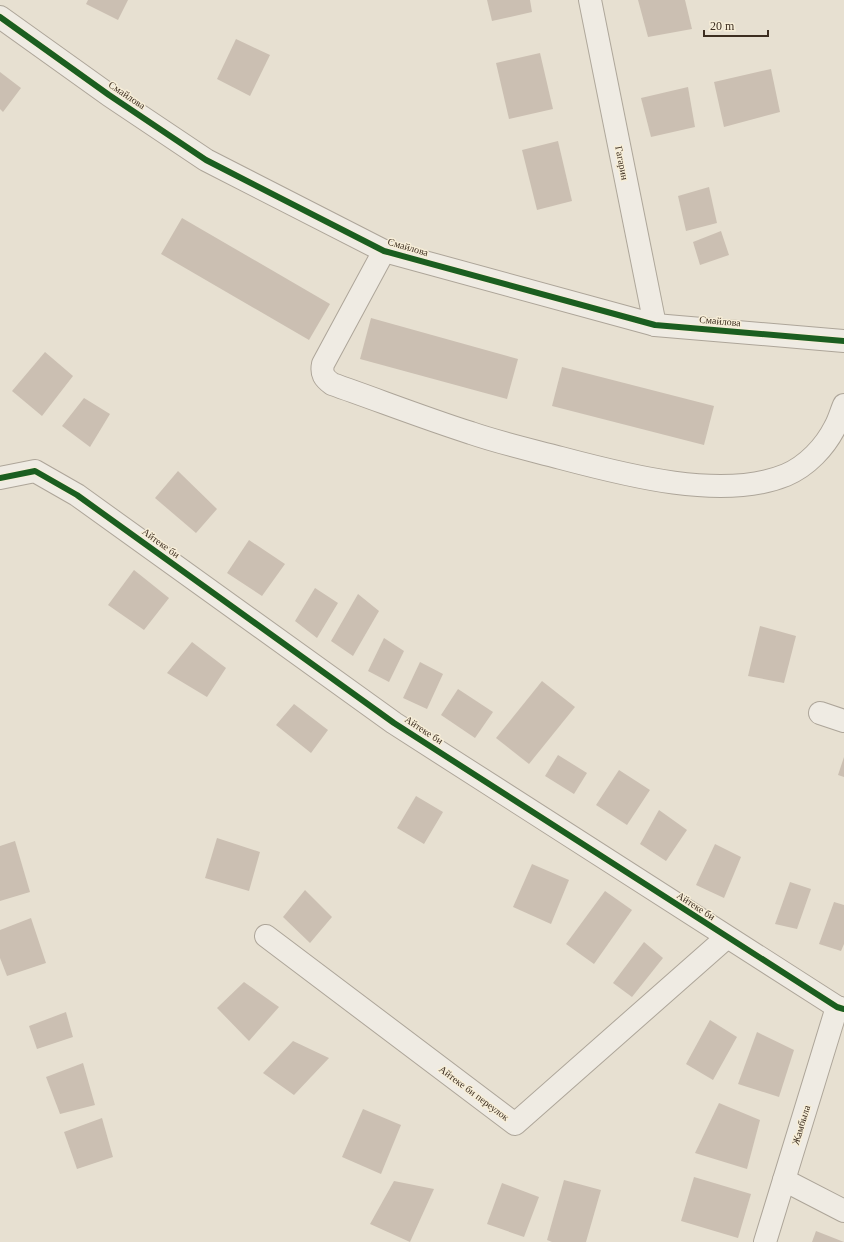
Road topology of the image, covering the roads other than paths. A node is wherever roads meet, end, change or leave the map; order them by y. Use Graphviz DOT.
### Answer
graph roads {
  1 [pos="590,0"];
  2 [pos="0,17"];
  3 [pos="384,251"];
  4 [pos="655,325"];
  5 [pos="844,341"];
  6 [pos="844,405"];
  7 [pos="0,478"];
  8 [pos="820,713"];
  9 [pos="844,721"];
  10 [pos="266,936"];
  11 [pos="726,938"];
  12 [pos="840,1008"];
  13 [pos="784,1180"];
  14 [pos="844,1211"];
  15 [pos="765,1242"];
  1 -- 4 [label="street, Гагарин"];
  2 -- 3 [label="street, Смайлова"];
  3 -- 4 [label="street, Смайлова"];
  3 -- 6 [label="street"];
  4 -- 5 [label="street, Смайлова"];
  7 -- 11 [label="street, Айтеке би"];
  8 -- 9 [label="street"];
  10 -- 11 [label="street, Айтеке би переулок"];
  11 -- 12 [label="street, Айтеке би"];
  12 -- 13 [label="street, Жамбыла"];
  13 -- 14 [label="street"];
  13 -- 15 [label="street, Жамбыла"];
}
